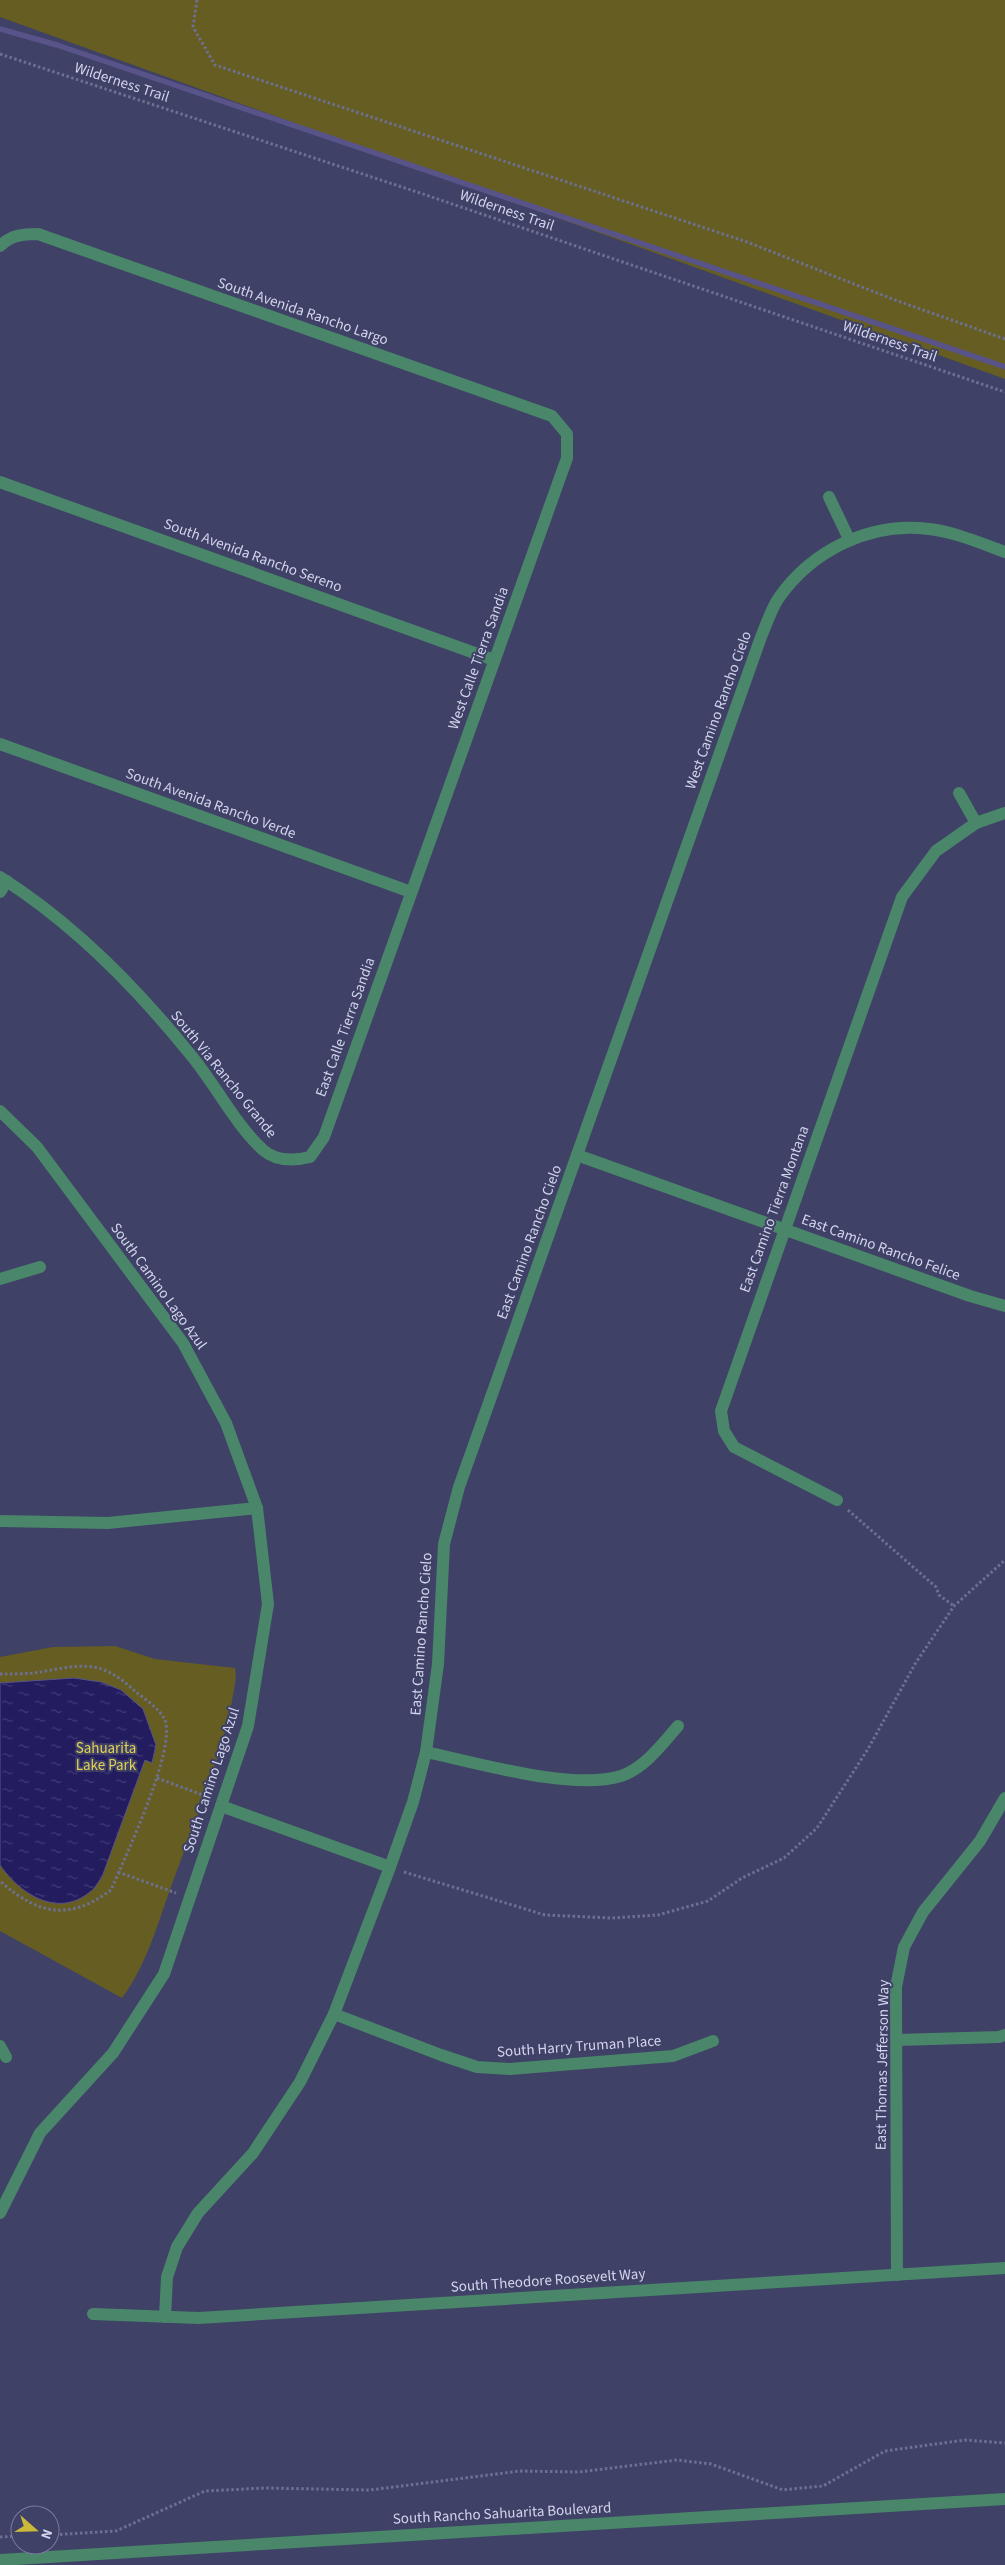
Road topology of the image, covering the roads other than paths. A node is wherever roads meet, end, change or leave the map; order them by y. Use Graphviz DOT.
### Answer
graph roads {
  1 [pos="0,246"];
  2 [pos="566,434"];
  3 [pos="0,482"];
  4 [pos="829,497"];
  5 [pos="849,539"];
  6 [pos="1005,552"];
  7 [pos="494,660"];
  8 [pos="0,744"];
  9 [pos="959,793"];
  10 [pos="1005,814"];
  11 [pos="976,823"];
  12 [pos="2,883"];
  13 [pos="411,892"];
  14 [pos="659,922"];
  15 [pos="0,1111"];
  16 [pos="577,1155"];
  17 [pos="295,1161"];
  18 [pos="784,1229"];
  19 [pos="40,1267"];
  20 [pos="0,1279"];
  21 [pos="1005,1306"];
  22 [pos="837,1500"];
  23 [pos="258,1508"];
  24 [pos="0,1521"];
  25 [pos="678,1726"];
  26 [pos="426,1752"];
  27 [pos="1005,1798"];
  28 [pos="221,1804"];
  29 [pos="390,1867"];
  30 [pos="334,2014"];
  31 [pos="1005,2034"];
  32 [pos="897,2040"];
  33 [pos="713,2041"];
  34 [pos="0,2213"];
  35 [pos="1005,2268"];
  36 [pos="897,2275"];
  37 [pos="93,2314"];
  38 [pos="165,2317"];
  39 [pos="1005,2499"];
  40 [pos="0,2560"];
  1 -- 2 [label="street, South Avenida Rancho Largo"];
  2 -- 7 [label="street, West Calle Tierra Sandia"];
  3 -- 7 [label="street, South Avenida Rancho Sereno"];
  4 -- 5 [label="street"];
  5 -- 6 [label="street, West Camino Rancho Cielo"];
  5 -- 14 [label="street, West Camino Rancho Cielo"];
  7 -- 13 [label="street, West Calle Tierra Sandia"];
  8 -- 13 [label="street, South Avenida Rancho Verde"];
  9 -- 11 [label="street"];
  10 -- 11 [label="street, East Camino Tierra Montana"];
  11 -- 18 [label="street, East Camino Tierra Montana"];
  12 -- 17 [label="street, South Via Rancho Grande"];
  13 -- 17 [label="street, East Calle Tierra Sandia"];
  14 -- 16 [label="street, East Camino Rancho Cielo"];
  15 -- 23 [label="street, South Camino Lago Azul"];
  16 -- 18 [label="street, East Camino Rancho Felice"];
  16 -- 26 [label="street, East Camino Rancho Cielo"];
  18 -- 21 [label="street, East Camino Rancho Felice"];
  18 -- 22 [label="street, East Camino Tierra Montana"];
  19 -- 20 [label="street"];
  23 -- 24 [label="street"];
  23 -- 28 [label="street, South Camino Lago Azul"];
  25 -- 26 [label="street"];
  26 -- 29 [label="street, East Camino Rancho Cielo"];
  27 -- 32 [label="street, East Thomas Jefferson Way"];
  28 -- 29 [label="street"];
  28 -- 34 [label="street, South Camino Lago Azul"];
  29 -- 30 [label="street, East Camino Rancho Cielo"];
  30 -- 33 [label="street, South Harry Truman Place"];
  30 -- 38 [label="street, East Camino Rancho Cielo"];
  31 -- 32 [label="street"];
  32 -- 36 [label="street, East Thomas Jefferson Way"];
  35 -- 36 [label="street, South Theodore Roosevelt Way"];
  36 -- 38 [label="street, South Theodore Roosevelt Way"];
  37 -- 38 [label="street, South Theodore Roosevelt Way"];
  39 -- 40 [label="street, South Rancho Sahuarita Boulevard"];
}
